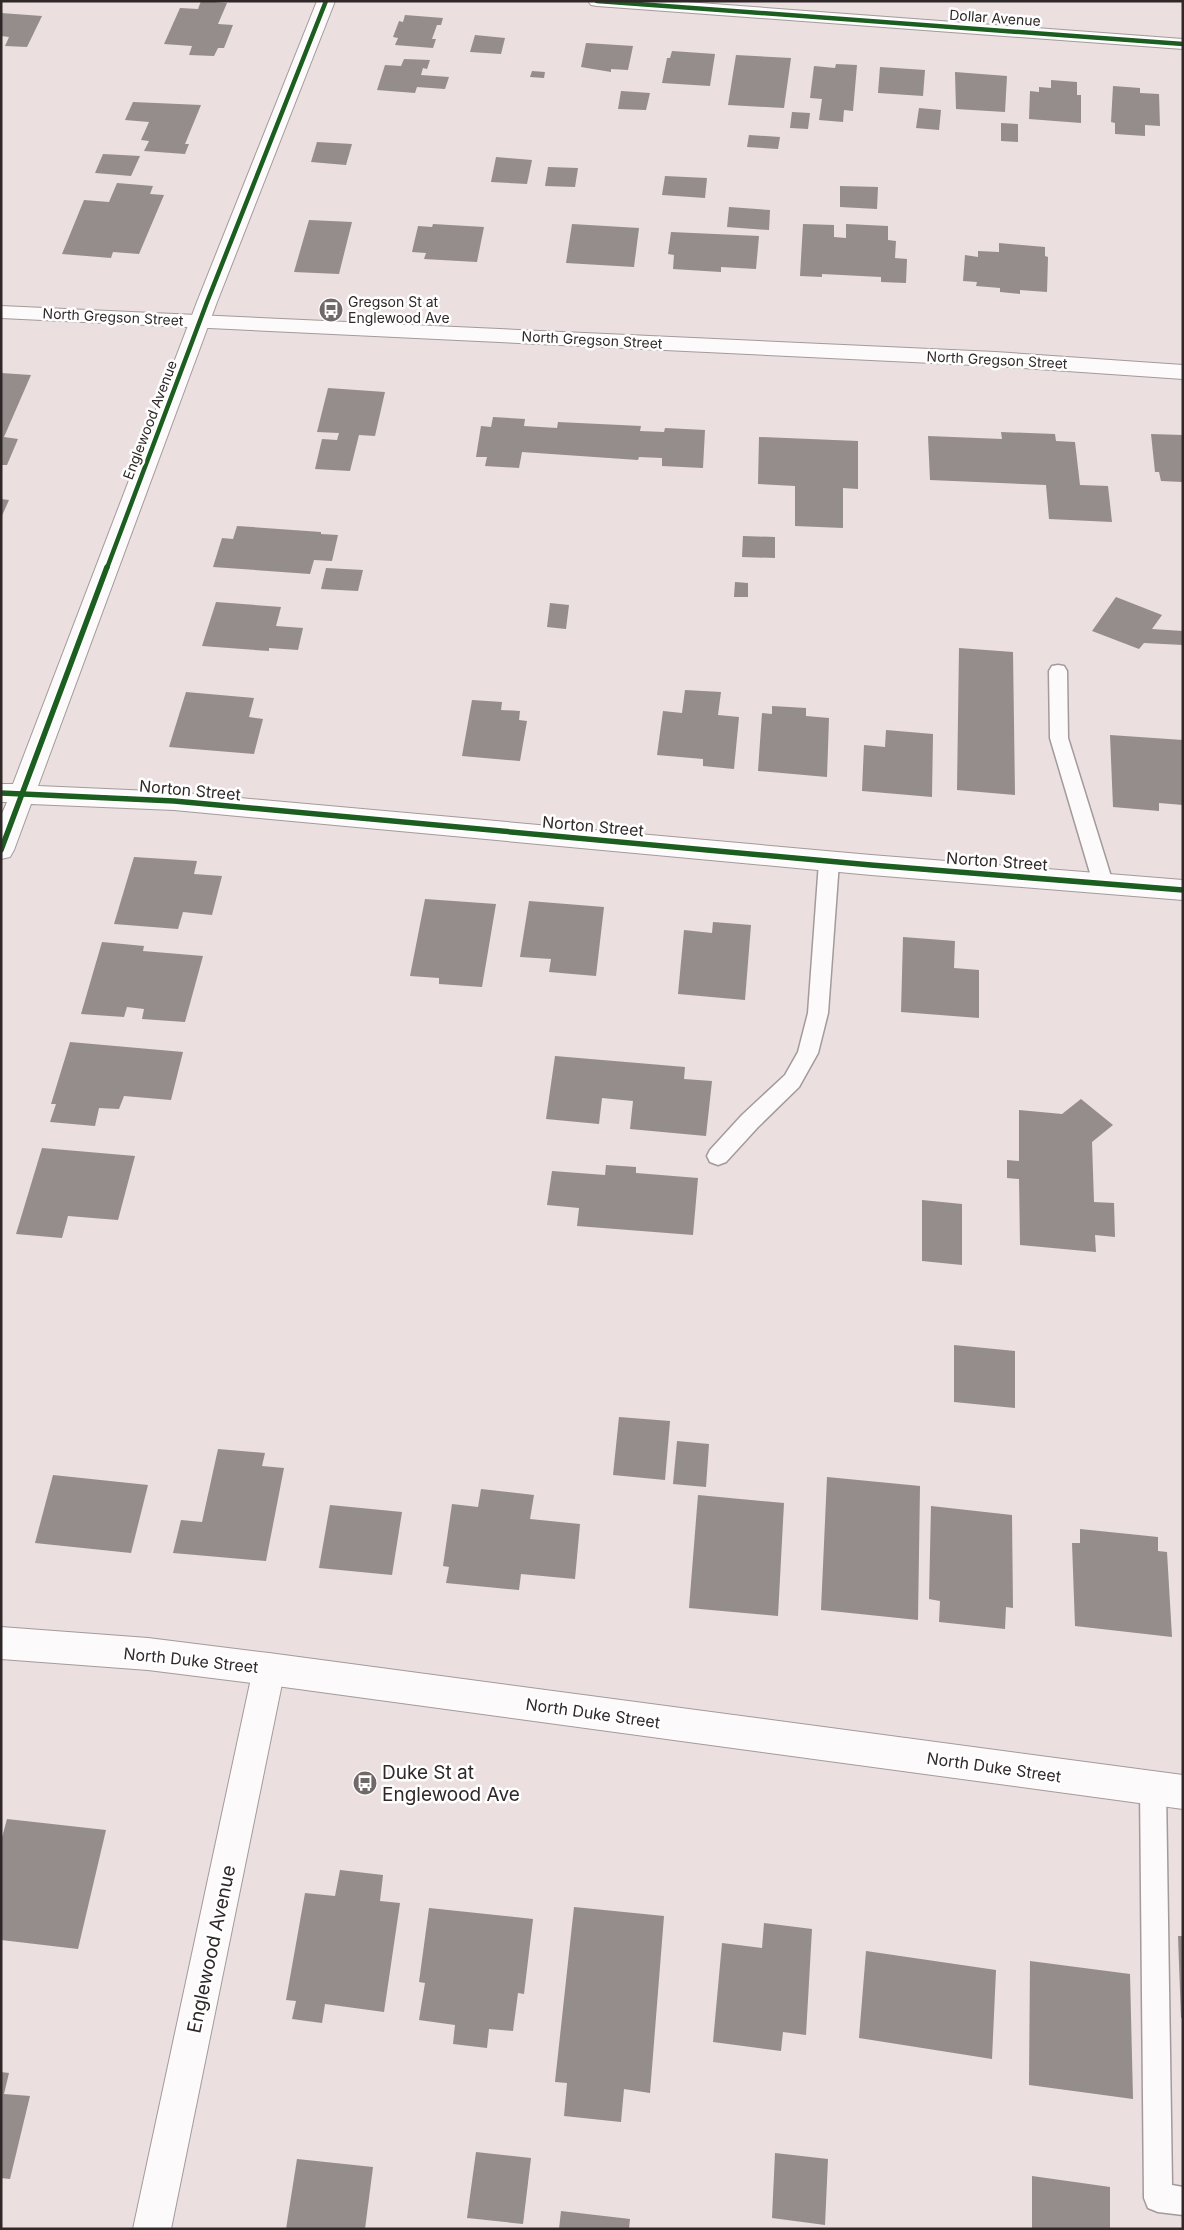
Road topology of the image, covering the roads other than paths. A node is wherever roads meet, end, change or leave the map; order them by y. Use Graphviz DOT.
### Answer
graph roads {
  1 [pos="326,1"];
  2 [pos="597,1"];
  3 [pos="1183,44"];
  4 [pos="1,312"];
  5 [pos="200,322"];
  6 [pos="1183,372"];
  7 [pos="1058,671"];
  8 [pos="12,792"];
  9 [pos="1,850"];
  10 [pos="829,862"];
  11 [pos="1102,883"];
  12 [pos="1183,890"];
  13 [pos="718,1156"];
  14 [pos="1,1643"];
  15 [pos="269,1669"];
  16 [pos="1168,1790"];
  17 [pos="1183,2201"];
  18 [pos="152,2229"];
  1 -- 5 [label="street, Englewood Avenue"];
  2 -- 3 [label="street, Dollar Avenue"];
  4 -- 5 [label="street, North Gregson Street"];
  5 -- 6 [label="street, North Gregson Street"];
  5 -- 8 [label="street, Englewood Avenue"];
  7 -- 11 [label="lane"];
  8 -- 9 [label="street, Englewood Avenue"];
  8 -- 10 [label="street, Norton Street"];
  10 -- 11 [label="street, Norton Street"];
  10 -- 13 [label="lane"];
  11 -- 12 [label="street, Norton Street"];
  14 -- 15 [label="street, North Duke Street"];
  15 -- 16 [label="street, North Duke Street"];
  15 -- 18 [label="street, Englewood Avenue"];
  16 -- 17 [label="lane"];
}
